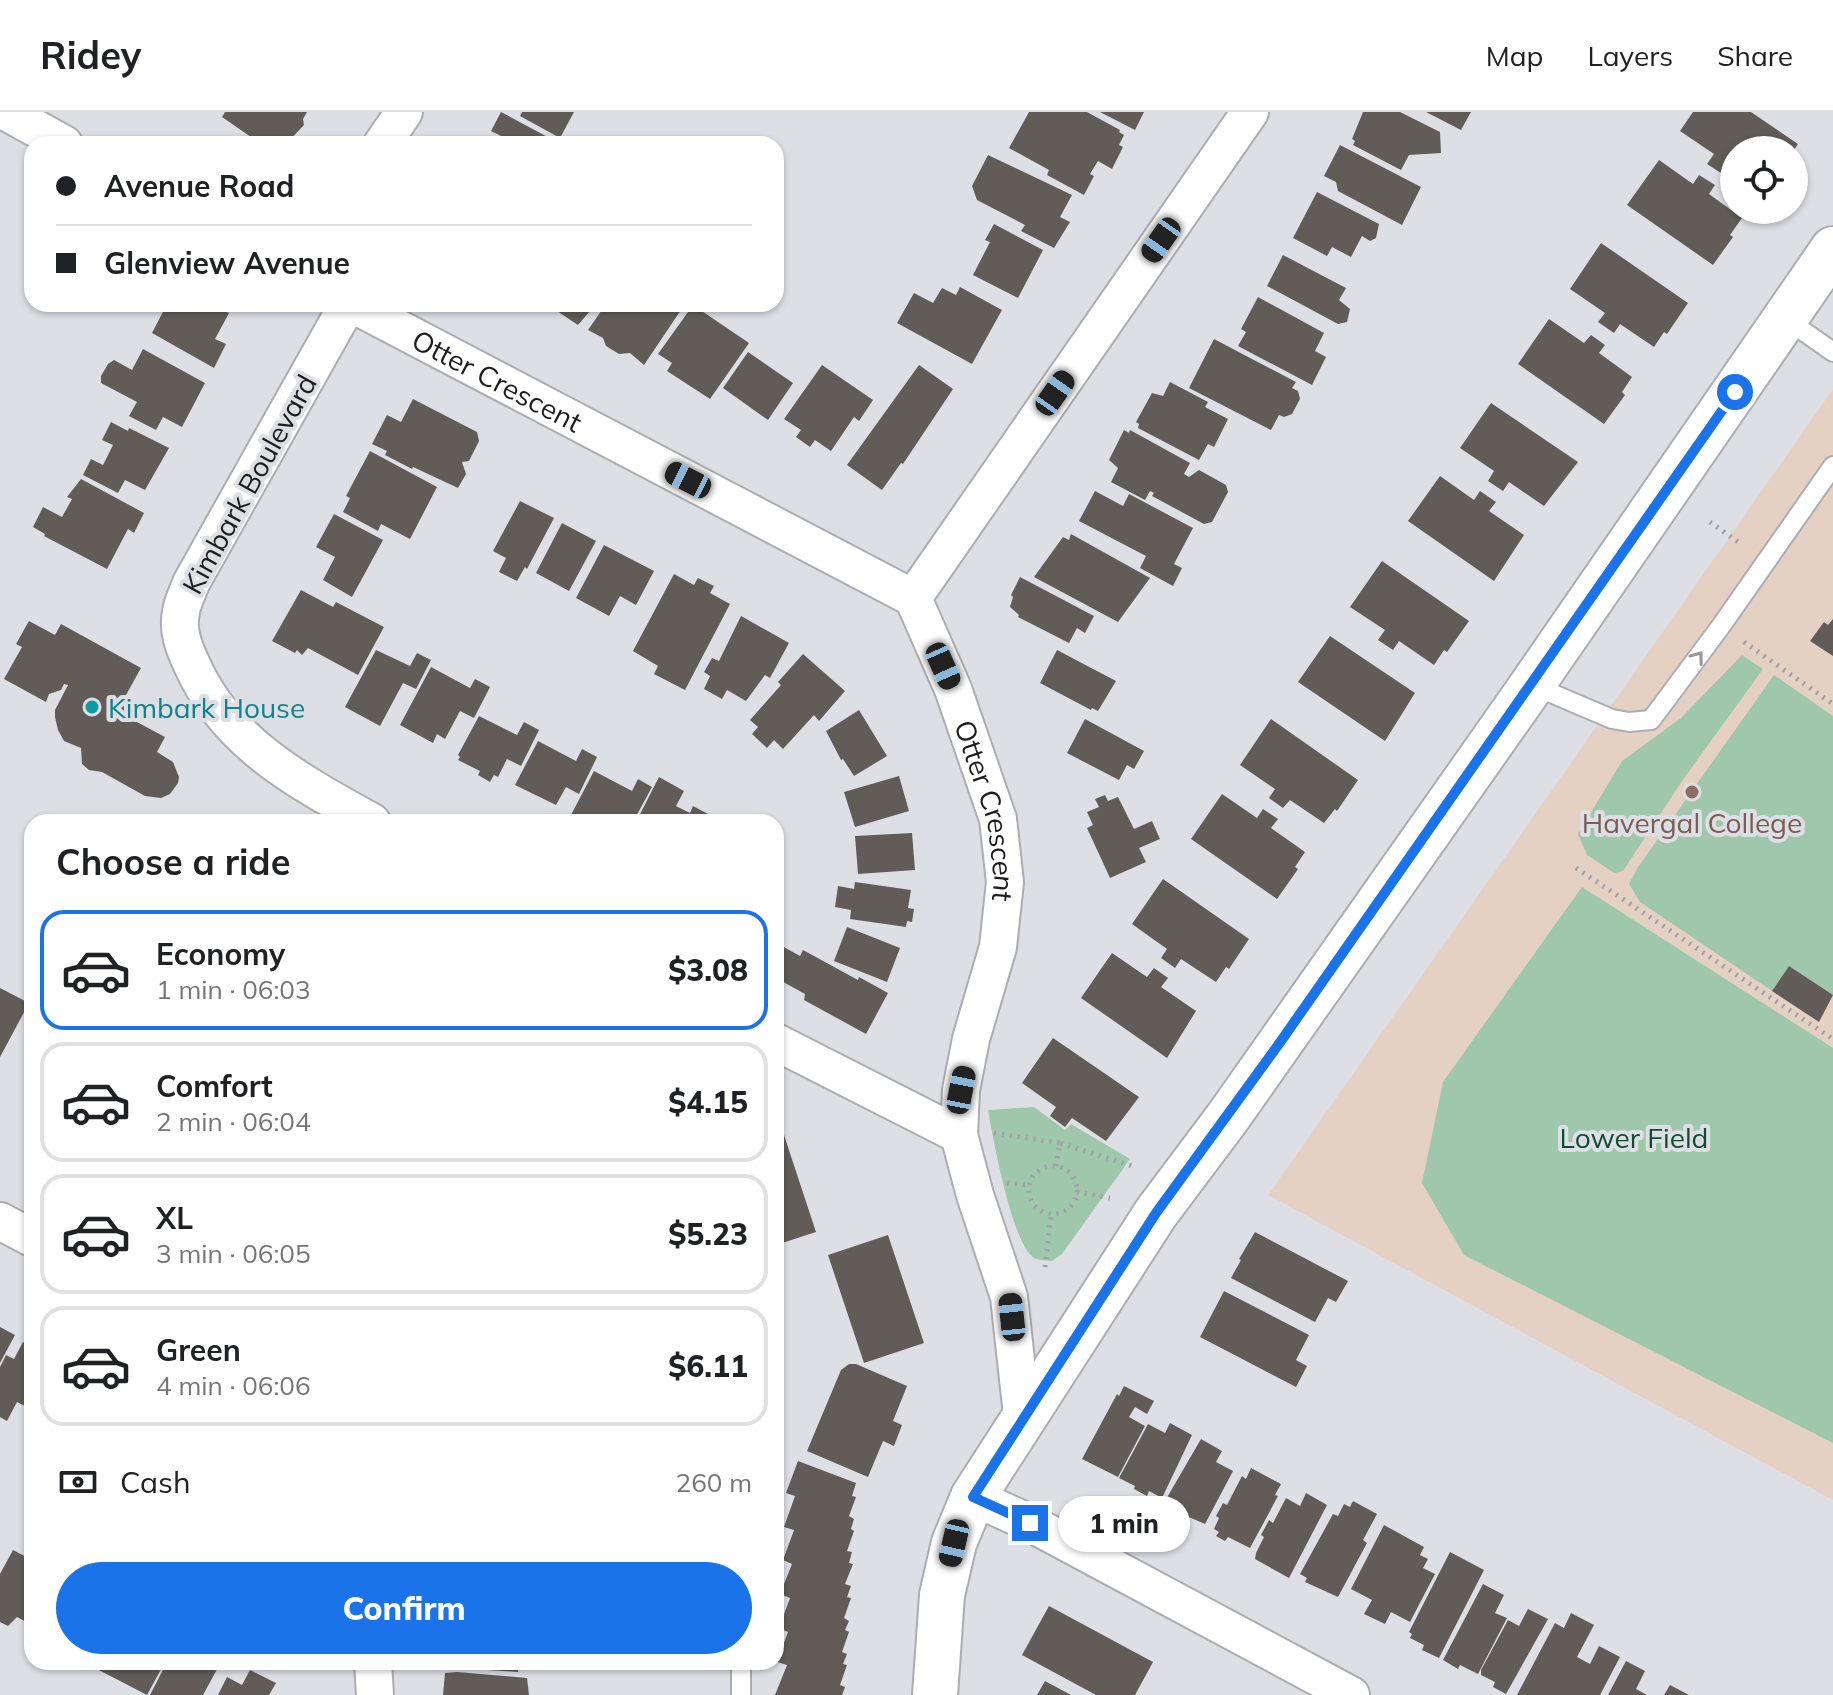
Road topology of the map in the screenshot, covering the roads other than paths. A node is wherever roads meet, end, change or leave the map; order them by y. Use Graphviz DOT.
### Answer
graph roads {
  1 [pos="6,112"];
  2 [pos="404,112"];
  3 [pos="1250,112"];
  4 [pos="50,136"];
  5 [pos="388,136"];
  6 [pos="1833,249"];
  7 [pos="345,312"];
  8 [pos="365,312"];
  9 [pos="1786,319"];
  10 [pos="1833,352"];
  11 [pos="1833,466"];
  12 [pos="913,598"];
  13 [pos="1532,685"];
  14 [pos="358,814"];
  15 [pos="784,1046"];
  16 [pos="973,1133"];
  17 [pos="0,1221"];
  18 [pos="24,1234"];
  19 [pos="1028,1413"];
  20 [pos="973,1497"];
  21 [pos="373,1670"];
  22 [pos="741,1670"];
  23 [pos="375,1695"];
  24 [pos="741,1695"];
  25 [pos="935,1695"];
  26 [pos="1351,1695"];
  1 -- 4 [label="street"];
  2 -- 5 [label="street"];
  3 -- 12 [label="street"];
  6 -- 9 [label="main road"];
  7 -- 14 [label="street, Kimbark Boulevard"];
  8 -- 12 [label="street, Otter Crescent"];
  9 -- 10 [label="lane"];
  9 -- 13 [label="main road"];
  13 -- 11 [label="lane, one-way"];
  12 -- 16 [label="street, Otter Crescent"];
  13 -- 19 [label="main road"];
  15 -- 16 [label="street"];
  16 -- 19 [label="street, Otter Crescent"];
  17 -- 18 [label="street"];
  19 -- 20 [label="main road"];
  20 -- 25 [label="main road"];
  20 -- 26 [label="street"];
  21 -- 23 [label="street"];
  22 -- 24 [label="lane"];
}
